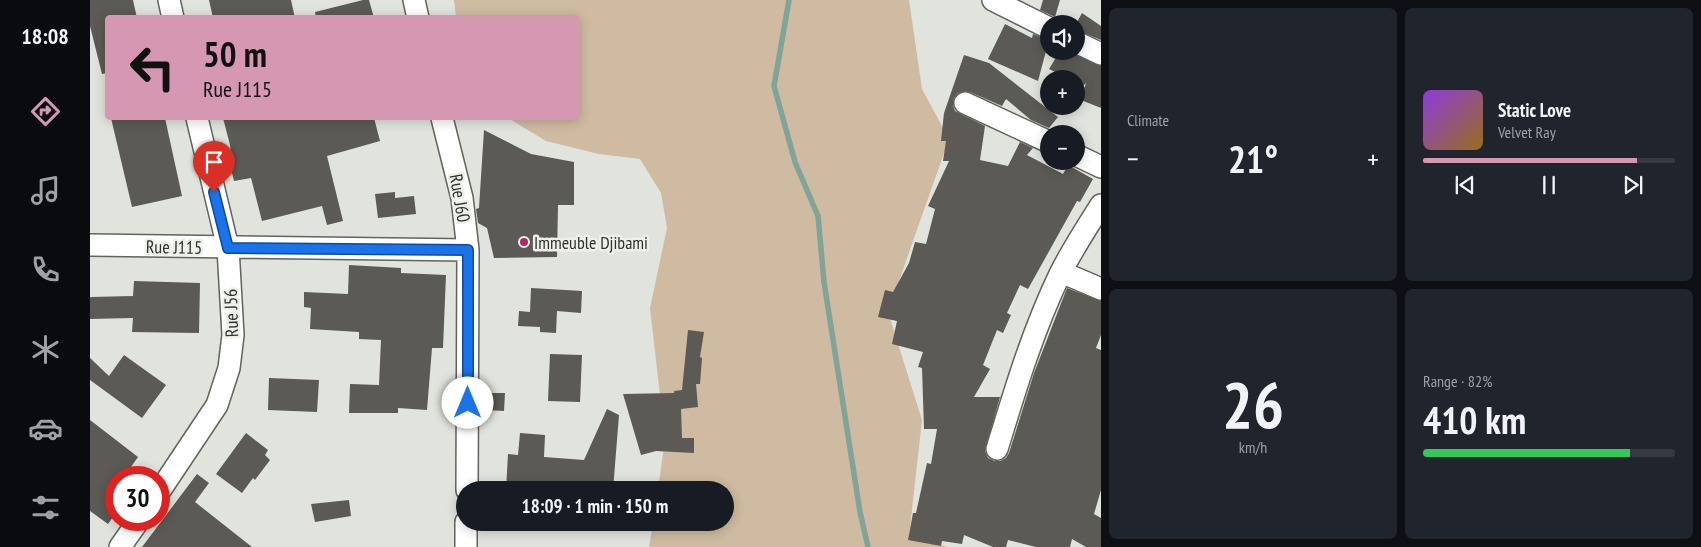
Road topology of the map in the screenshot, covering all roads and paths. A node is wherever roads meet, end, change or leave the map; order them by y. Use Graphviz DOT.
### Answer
graph roads {
  1 [pos="169,0"];
  2 [pos="414,0"];
  3 [pos="993,0"];
  4 [pos="172,15"];
  5 [pos="417,15"];
  6 [pos="1040,24"];
  7 [pos="1085,46"];
  8 [pos="1101,54"];
  9 [pos="965,103"];
  10 [pos="197,120"];
  11 [pos="442,120"];
  12 [pos="1040,138"];
  13 [pos="1085,159"];
  14 [pos="1101,167"];
  15 [pos="1101,205"];
  16 [pos="90,245"];
  17 [pos="228,248"];
  18 [pos="468,250"];
  19 [pos="1061,272"];
  20 [pos="1101,289"];
  21 [pos="997,449"];
  22 [pos="170,476"];
  23 [pos="467,481"];
  24 [pos="131,531"];
  25 [pos="466,531"];
  26 [pos="120,547"];
  27 [pos="466,547"];
  1 -- 4 [label="street"];
  2 -- 5 [label="street"];
  3 -- 6 [label="street"];
  7 -- 8 [label="street"];
  9 -- 12 [label="street"];
  10 -- 17 [label="street, Rue J56"];
  11 -- 18 [label="street, Rue J60"];
  13 -- 14 [label="street"];
  15 -- 19 [label="street"];
  16 -- 17 [label="street, Rue J115"];
  17 -- 18 [label="street, Rue J115"];
  17 -- 22 [label="street, Rue J56"];
  18 -- 23 [label="street, Rue J60"];
  19 -- 20 [label="street"];
  19 -- 21 [label="street"];
  24 -- 26 [label="street"];
  25 -- 27 [label="street"];
}
